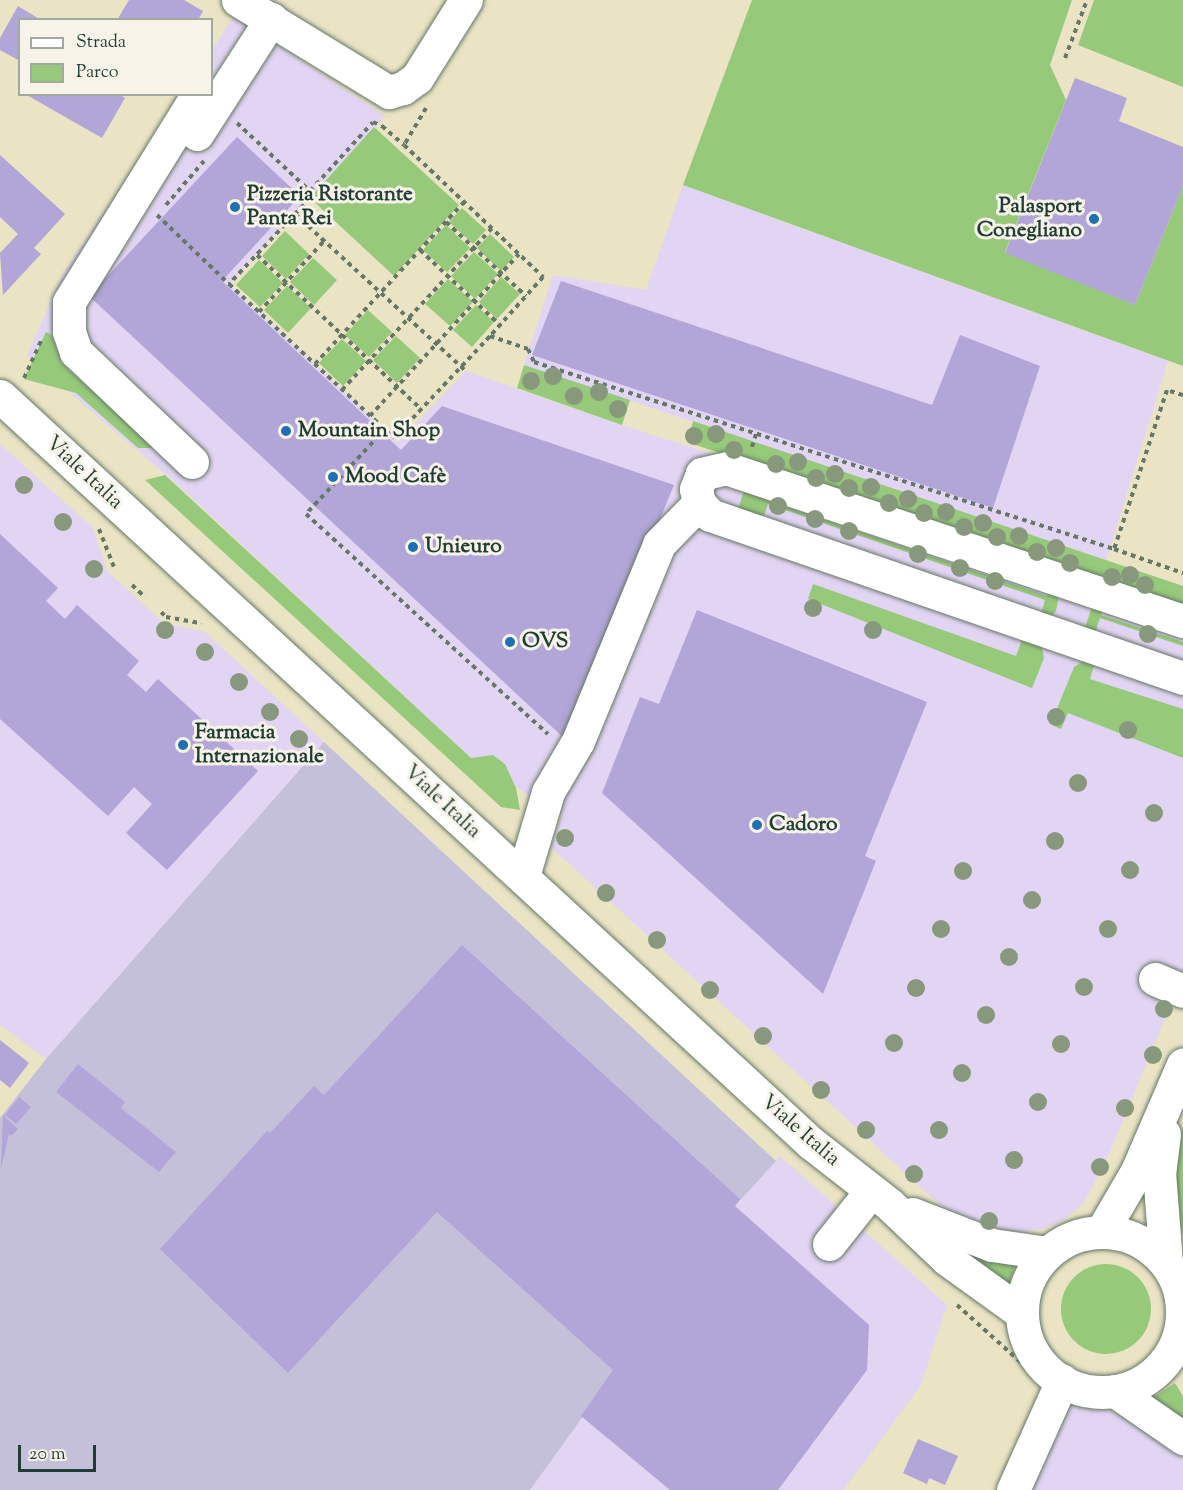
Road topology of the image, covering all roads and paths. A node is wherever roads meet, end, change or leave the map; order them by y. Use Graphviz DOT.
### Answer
graph roads {
  1 [pos="238,0"];
  2 [pos="466,0"];
  3 [pos="1087,0"];
  4 [pos="264,10"];
  5 [pos="246,57"];
  6 [pos="1065,58"];
  7 [pos="213,71"];
  8 [pos="197,96"];
  9 [pos="416,96"];
  10 [pos="231,117"];
  11 [pos="388,117"];
  12 [pos="382,126"];
  13 [pos="404,145"];
  14 [pos="194,158"];
  15 [pos="310,191"];
  16 [pos="464,202"];
  17 [pos="294,214"];
  18 [pos="446,222"];
  19 [pos="492,228"];
  20 [pos="324,241"];
  21 [pos="474,248"];
  22 [pos="420,250"];
  23 [pos="519,254"];
  24 [pos="257,255"];
  25 [pos="501,273"];
  26 [pos="447,276"];
  27 [pos="286,282"];
  28 [pos="229,284"];
  29 [pos="380,293"];
  30 [pos="526,296"];
  31 [pos="475,302"];
  32 [pos="259,312"];
  33 [pos="408,319"];
  34 [pos="500,325"];
  35 [pos="342,335"];
  36 [pos="490,336"];
  37 [pos="435,345"];
  38 [pos="370,360"];
  39 [pos="315,364"];
  40 [pos="460,368"];
  41 [pos="466,371"];
  42 [pos="398,386"];
  43 [pos="342,390"];
  44 [pos="1183,395"];
  45 [pos="0,396"];
  46 [pos="422,409"];
  47 [pos="370,416"];
  48 [pos="385,429"];
  49 [pos="192,462"];
  50 [pos="699,503"];
  51 [pos="1114,549"];
  52 [pos="109,563"];
  53 [pos="114,567"];
  54 [pos="1183,573"];
  55 [pos="132,585"];
  56 [pos="145,597"];
  57 [pos="161,612"];
  58 [pos="166,617"];
  59 [pos="1183,621"];
  60 [pos="1183,678"];
  61 [pos="572,752"];
  62 [pos="523,876"];
  63 [pos="1183,1064"];
  64 [pos="1167,1106"];
  65 [pos="880,1197"];
  66 [pos="1102,1231"];
  67 [pos="829,1244"];
  68 [pos="1047,1253"];
  69 [pos="1166,1263"];
  70 [pos="947,1297"];
  71 [pos="1022,1313"];
  72 [pos="1180,1346"];
  73 [pos="1049,1380"];
  74 [pos="1115,1391"];
  75 [pos="1183,1438"];
  76 [pos="1013,1490"];
  1 -- 4 [label="main road"];
  2 -- 9 [label="main road"];
  3 -- 6 [label="path"];
  4 -- 5 [label="main road"];
  4 -- 9 [label="main road"];
  5 -- 7 [label="main road"];
  5 -- 14 [label="main road"];
  8 -- 49 [label="main road"];
  9 -- 13 [label="path"];
  10 -- 15 [label="path"];
  11 -- 12 [label="path"];
  12 -- 13 [label="path"];
  12 -- 15 [label="path"];
  13 -- 16 [label="path"];
  14 -- 28 [label="path"];
  15 -- 17 [label="path"];
  16 -- 18 [label="path"];
  16 -- 19 [label="path"];
  17 -- 20 [label="path"];
  17 -- 24 [label="path"];
  18 -- 21 [label="path"];
  18 -- 22 [label="path"];
  19 -- 21 [label="path"];
  19 -- 23 [label="path"];
  20 -- 27 [label="path"];
  20 -- 29 [label="path"];
  21 -- 25 [label="path"];
  21 -- 26 [label="path"];
  22 -- 26 [label="path"];
  22 -- 29 [label="path"];
  23 -- 25 [label="path"];
  23 -- 30 [label="path"];
  24 -- 27 [label="path"];
  24 -- 28 [label="path"];
  25 -- 30 [label="path"];
  25 -- 31 [label="path"];
  26 -- 31 [label="path"];
  26 -- 33 [label="path"];
  27 -- 32 [label="path"];
  27 -- 35 [label="path"];
  28 -- 32 [label="path"];
  29 -- 33 [label="path"];
  29 -- 35 [label="path"];
  30 -- 34 [label="path"];
  31 -- 34 [label="path"];
  31 -- 37 [label="path"];
  32 -- 39 [label="path"];
  33 -- 37 [label="path"];
  33 -- 38 [label="path"];
  34 -- 36 [label="path"];
  35 -- 38 [label="path"];
  35 -- 39 [label="path"];
  36 -- 40 [label="path"];
  36 -- 51 [label="path"];
  37 -- 40 [label="path"];
  37 -- 42 [label="path"];
  38 -- 42 [label="path"];
  38 -- 43 [label="path"];
  39 -- 43 [label="path"];
  40 -- 41 [label="path"];
  40 -- 46 [label="path"];
  42 -- 46 [label="path"];
  42 -- 47 [label="path"];
  43 -- 47 [label="path"];
  44 -- 51 [label="path"];
  45 -- 62 [label="main road, Viale Italia"];
  46 -- 48 [label="path"];
  47 -- 48 [label="path"];
  48 -- 61 [label="path"];
  50 -- 59 [label="main road"];
  50 -- 60 [label="main road"];
  50 -- 61 [label="main road"];
  51 -- 54 [label="path"];
  52 -- 53 [label="path"];
  55 -- 56 [label="path"];
  57 -- 58 [label="path"];
  61 -- 62 [label="main road"];
  62 -- 65 [label="main road, Viale Italia"];
  63 -- 64 [label="main road"];
  64 -- 66 [label="main road"];
  64 -- 69 [label="main road"];
  65 -- 67 [label="main road"];
  65 -- 68 [label="main road, Viale Italia"];
  65 -- 71 [label="main road, Viale Italia"];
  66 -- 68 [label="main road"];
  66 -- 69 [label="main road"];
  68 -- 71 [label="main road"];
  69 -- 72 [label="main road"];
  70 -- 73 [label="path"];
  71 -- 73 [label="main road"];
  72 -- 74 [label="main road"];
  73 -- 74 [label="main road"];
  73 -- 76 [label="main road"];
  74 -- 75 [label="main road"];
}
